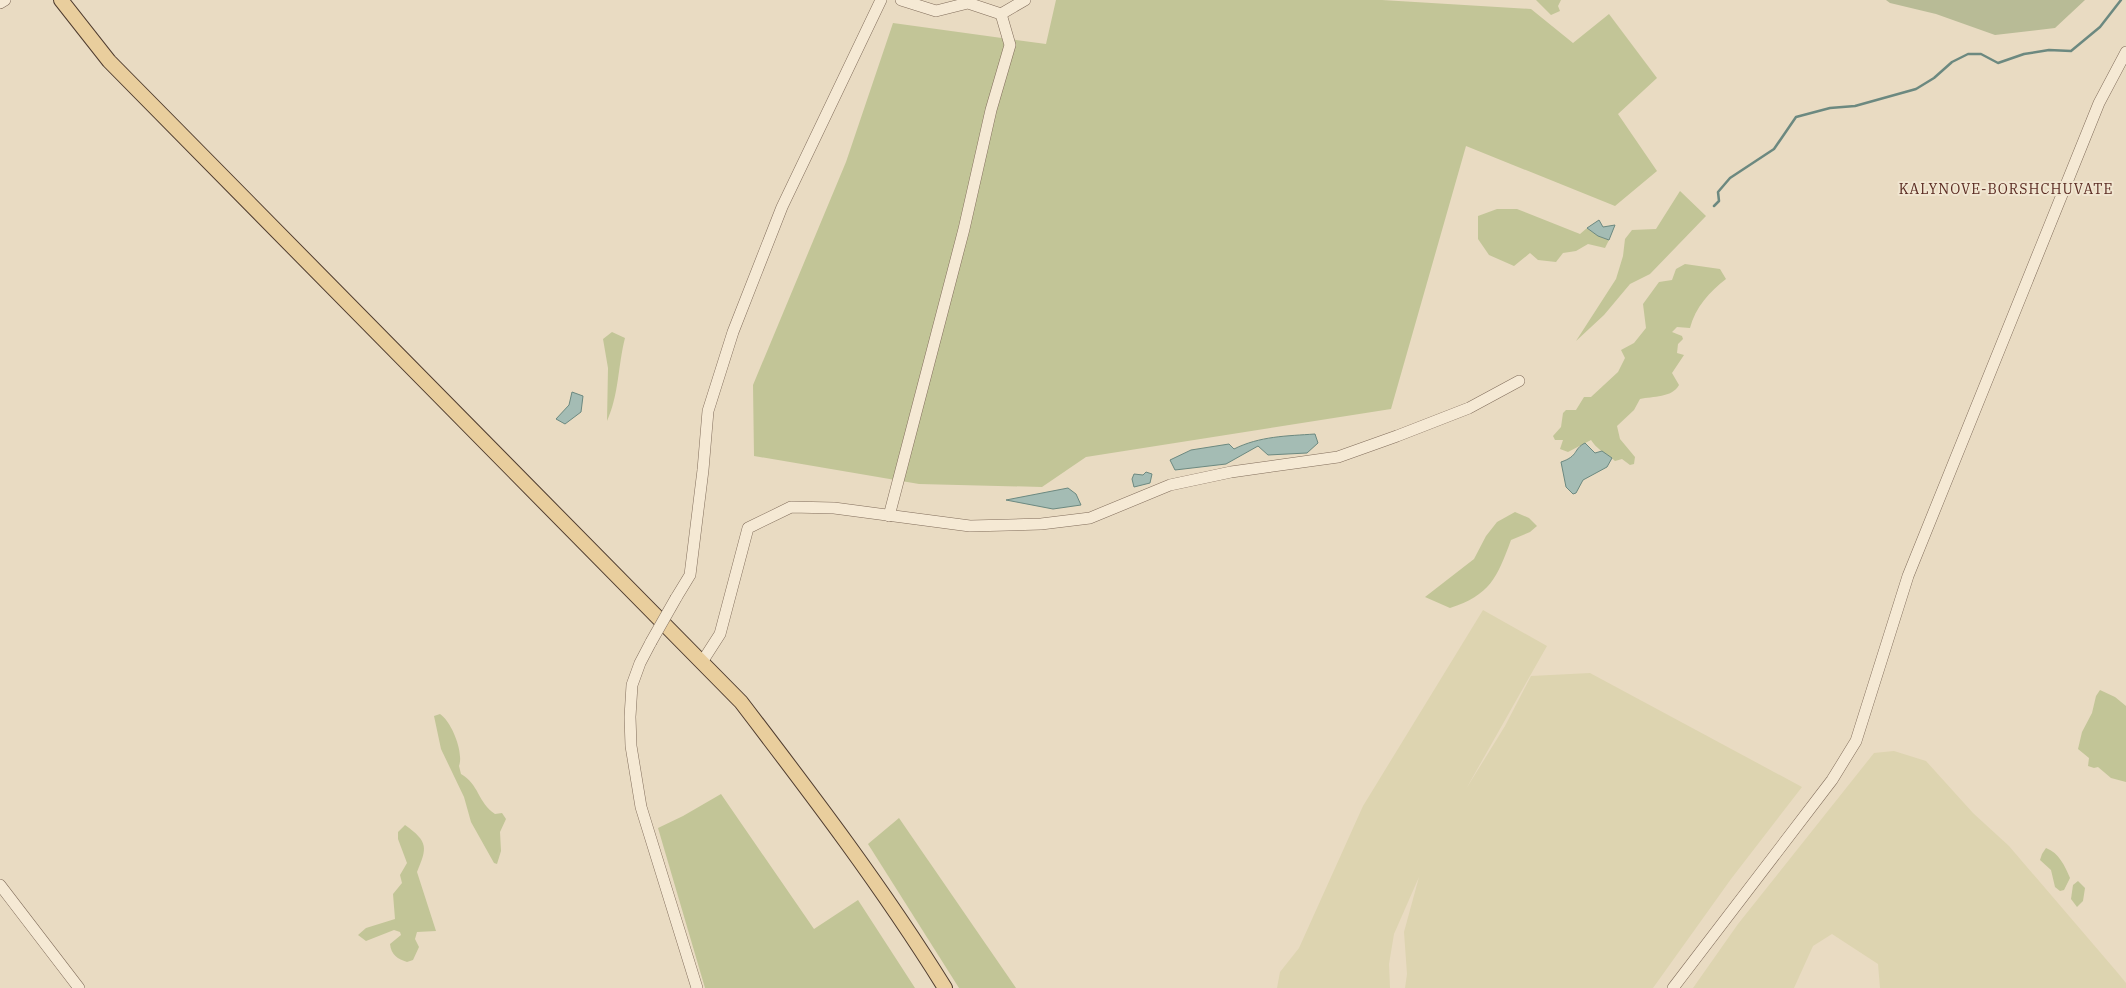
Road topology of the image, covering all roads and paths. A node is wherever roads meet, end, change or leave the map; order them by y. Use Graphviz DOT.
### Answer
graph roads {
  1 [pos="5,0"];
  2 [pos="61,0"];
  3 [pos="881,0"];
  4 [pos="901,0"];
  5 [pos="1025,0"];
  6 [pos="0,3"];
  7 [pos="1001,14"];
  8 [pos="2126,52"];
  9 [pos="1519,381"];
  10 [pos="889,516"];
  11 [pos="702,662"];
  12 [pos="0,885"];
  13 [pos="79,988"];
  14 [pos="697,988"];
  15 [pos="945,988"];
  16 [pos="1673,988"];
  1 -- 6 [label="street"];
  2 -- 11 [label="main road"];
  3 -- 14 [label="street, bridge"];
  4 -- 7 [label="street"];
  5 -- 7 [label="street"];
  7 -- 10 [label="street"];
  8 -- 16 [label="street"];
  9 -- 10 [label="street"];
  10 -- 11 [label="street"];
  11 -- 15 [label="main road"];
  12 -- 13 [label="street"];
}
